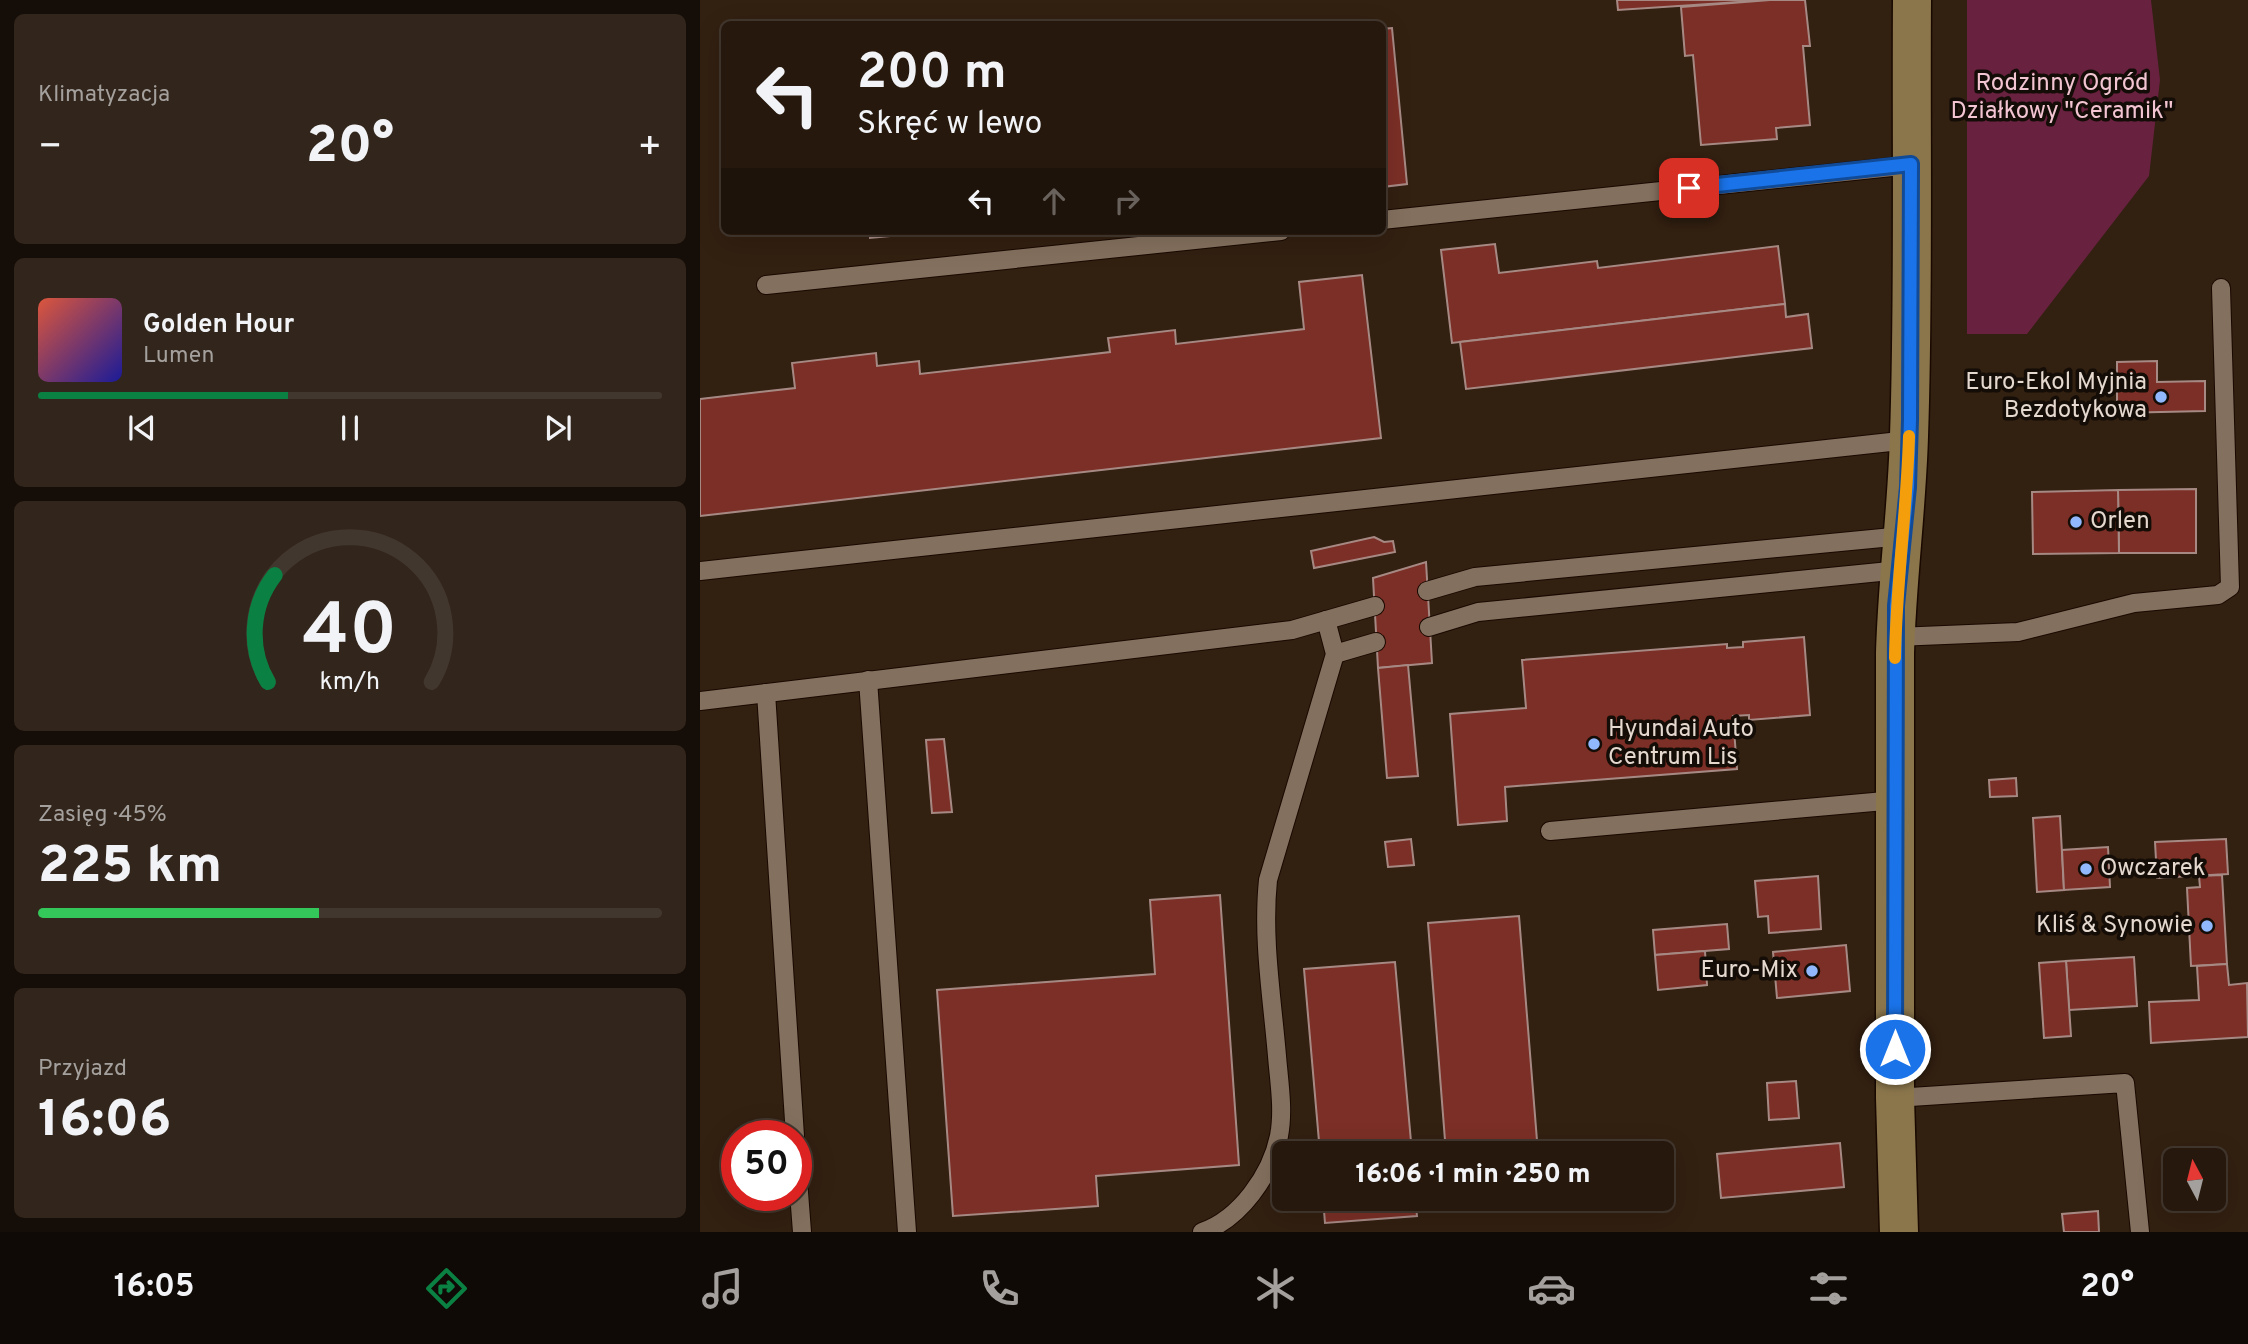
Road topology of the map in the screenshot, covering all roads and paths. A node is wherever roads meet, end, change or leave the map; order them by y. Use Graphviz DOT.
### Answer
graph roads {
  1 [pos="1912,0"];
  2 [pos="1911,164"];
  3 [pos="1386,220"];
  4 [pos="1243,235"];
  5 [pos="766,285"];
  6 [pos="2221,288"];
  7 [pos="1909,440"];
  8 [pos="1902,553"];
  9 [pos="700,571"];
  10 [pos="1427,591"];
  11 [pos="1375,606"];
  12 [pos="1326,620"];
  13 [pos="1429,627"];
  14 [pos="1896,637"];
  15 [pos="1376,642"];
  16 [pos="1335,654"];
  17 [pos="868,680"];
  18 [pos="766,693"];
  19 [pos="700,701"];
  20 [pos="1896,800"];
  21 [pos="1550,831"];
  22 [pos="1895,1098"];
  23 [pos="794,1120"];
  24 [pos="800,1211"];
  25 [pos="802,1232"];
  26 [pos="908,1232"];
  27 [pos="1202,1232"];
  28 [pos="1899,1232"];
  29 [pos="2140,1232"];
  1 -- 2 [label="main road"];
  2 -- 3 [label="lane"];
  2 -- 7 [label="main road"];
  4 -- 5 [label="lane"];
  6 -- 14 [label="lane"];
  7 -- 8 [label="main road"];
  7 -- 9 [label="lane"];
  8 -- 10 [label="lane"];
  8 -- 13 [label="lane"];
  8 -- 14 [label="main road"];
  11 -- 12 [label="lane"];
  12 -- 16 [label="lane"];
  12 -- 17 [label="lane"];
  14 -- 20 [label="main road"];
  15 -- 16 [label="lane"];
  16 -- 27 [label="lane"];
  17 -- 18 [label="lane"];
  17 -- 26 [label="lane"];
  18 -- 19 [label="lane"];
  18 -- 23 [label="lane"];
  20 -- 21 [label="lane"];
  20 -- 22 [label="main road"];
  22 -- 28 [label="main road"];
  22 -- 29 [label="lane"];
  24 -- 25 [label="lane"];
}
